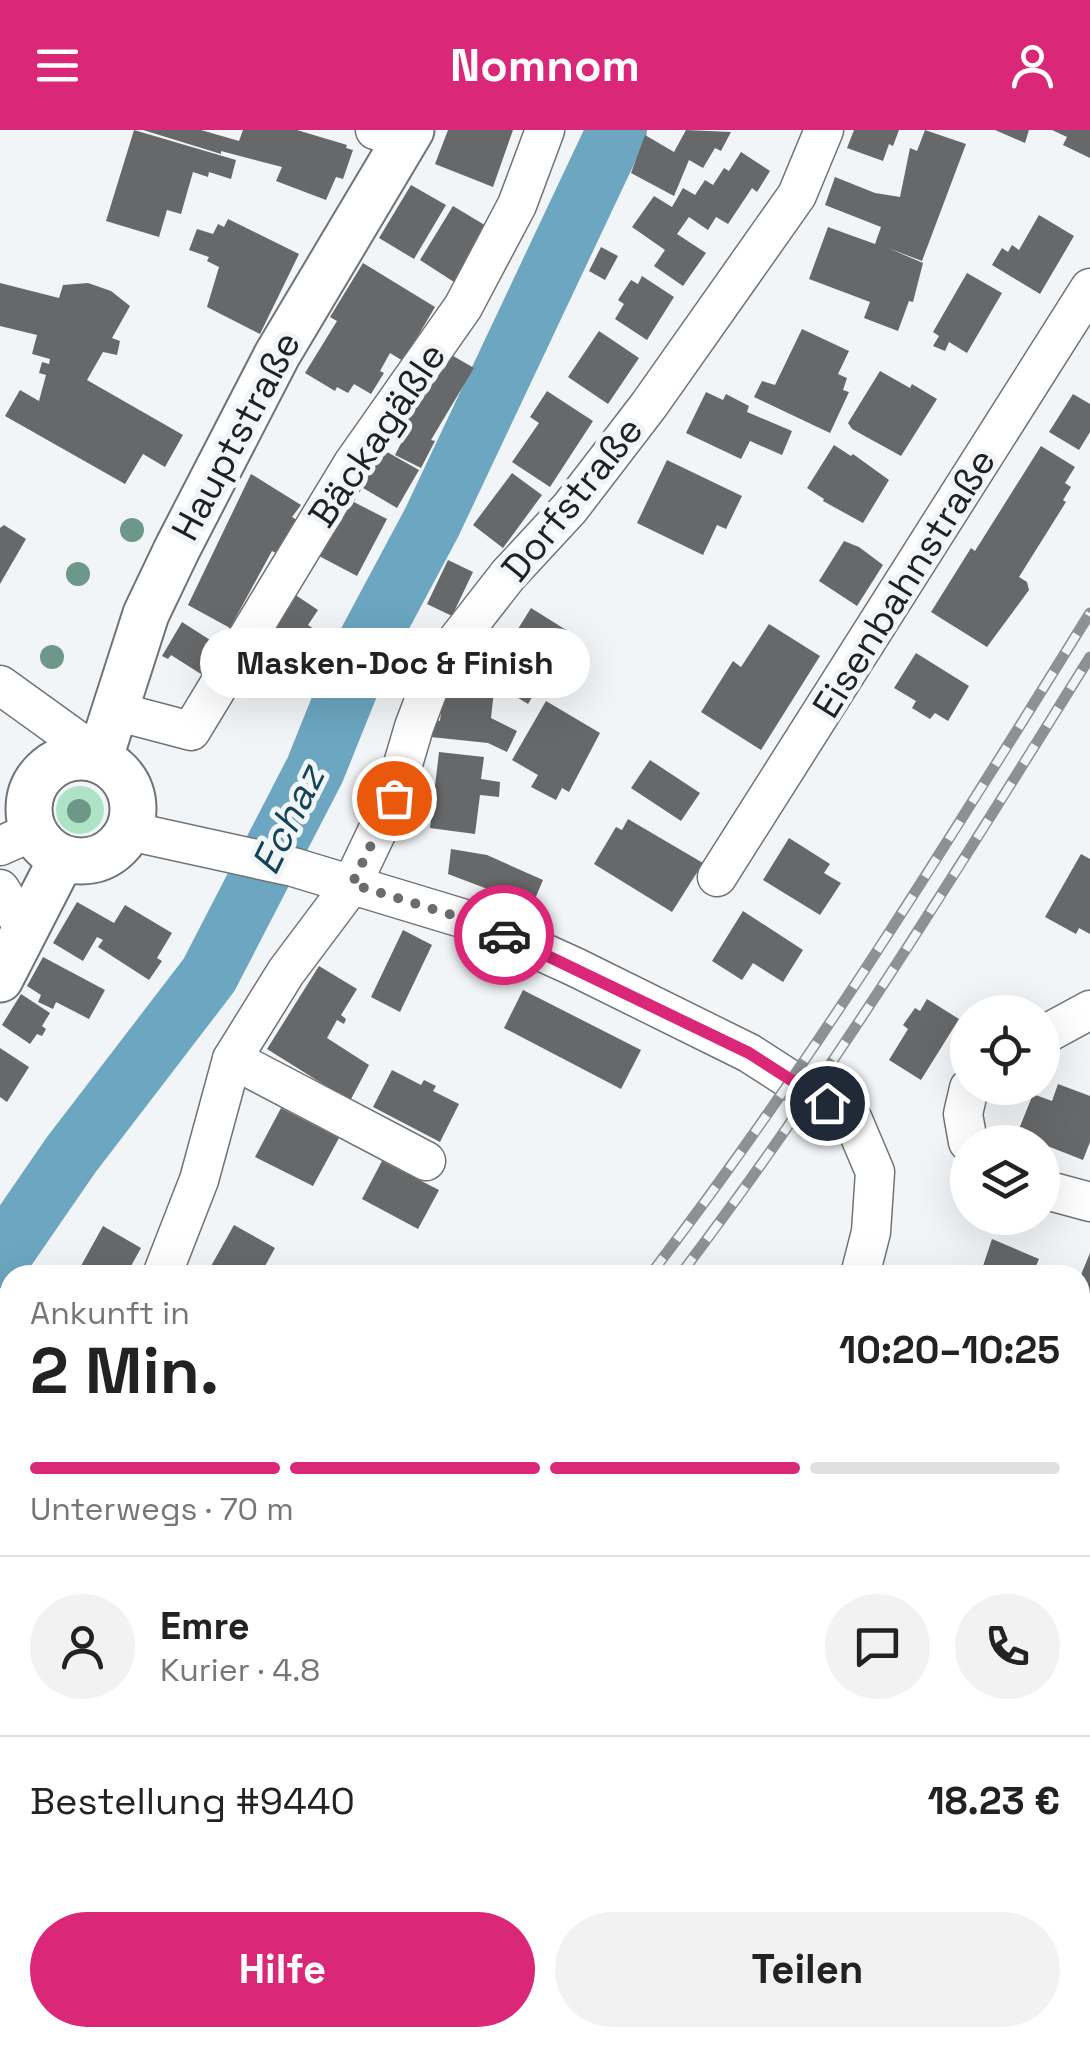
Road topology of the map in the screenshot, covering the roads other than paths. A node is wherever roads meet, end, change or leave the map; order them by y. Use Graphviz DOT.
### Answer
graph roads {
  1 [pos="545,130"];
  2 [pos="824,130"];
  3 [pos="397,133"];
  4 [pos="1090,288"];
  5 [pos="0,685"];
  6 [pos="115,711"];
  7 [pos="100,759"];
  8 [pos="128,831"];
  9 [pos="32,845"];
  10 [pos="717,877"];
  11 [pos="352,884"];
  12 [pos="0,889"];
  13 [pos="26,930"];
  14 [pos="0,979"];
  15 [pos="1090,1010"];
  16 [pos="1060,1026"];
  17 [pos="232,1059"];
  18 [pos="426,1160"];
  19 [pos="1060,1194"];
  20 [pos="1090,1202"];
  21 [pos="166,1265"];
  22 [pos="863,1265"];
  1 -- 6 [label="street, Bäckagäßle"];
  2 -- 11 [label="street, Dorfstraße"];
  3 -- 6 [label="main road, Hauptstraße"];
  4 -- 10 [label="street, Eisenbahnstraße"];
  5 -- 7 [label="street"];
  6 -- 7 [label="main road, Hauptstraße"];
  7 -- 8 [label="main road"];
  7 -- 9 [label="main road"];
  8 -- 9 [label="main road"];
  8 -- 11 [label="street"];
  9 -- 13 [label="main road"];
  11 -- 17 [label="street, Dorfstraße"];
  11 -- 22 [label="street"];
  12 -- 13 [label="street"];
  13 -- 14 [label="main road"];
  15 -- 16 [label="street"];
  17 -- 18 [label="street"];
  17 -- 21 [label="street, Dorfstraße"];
  19 -- 20 [label="street"];
}
